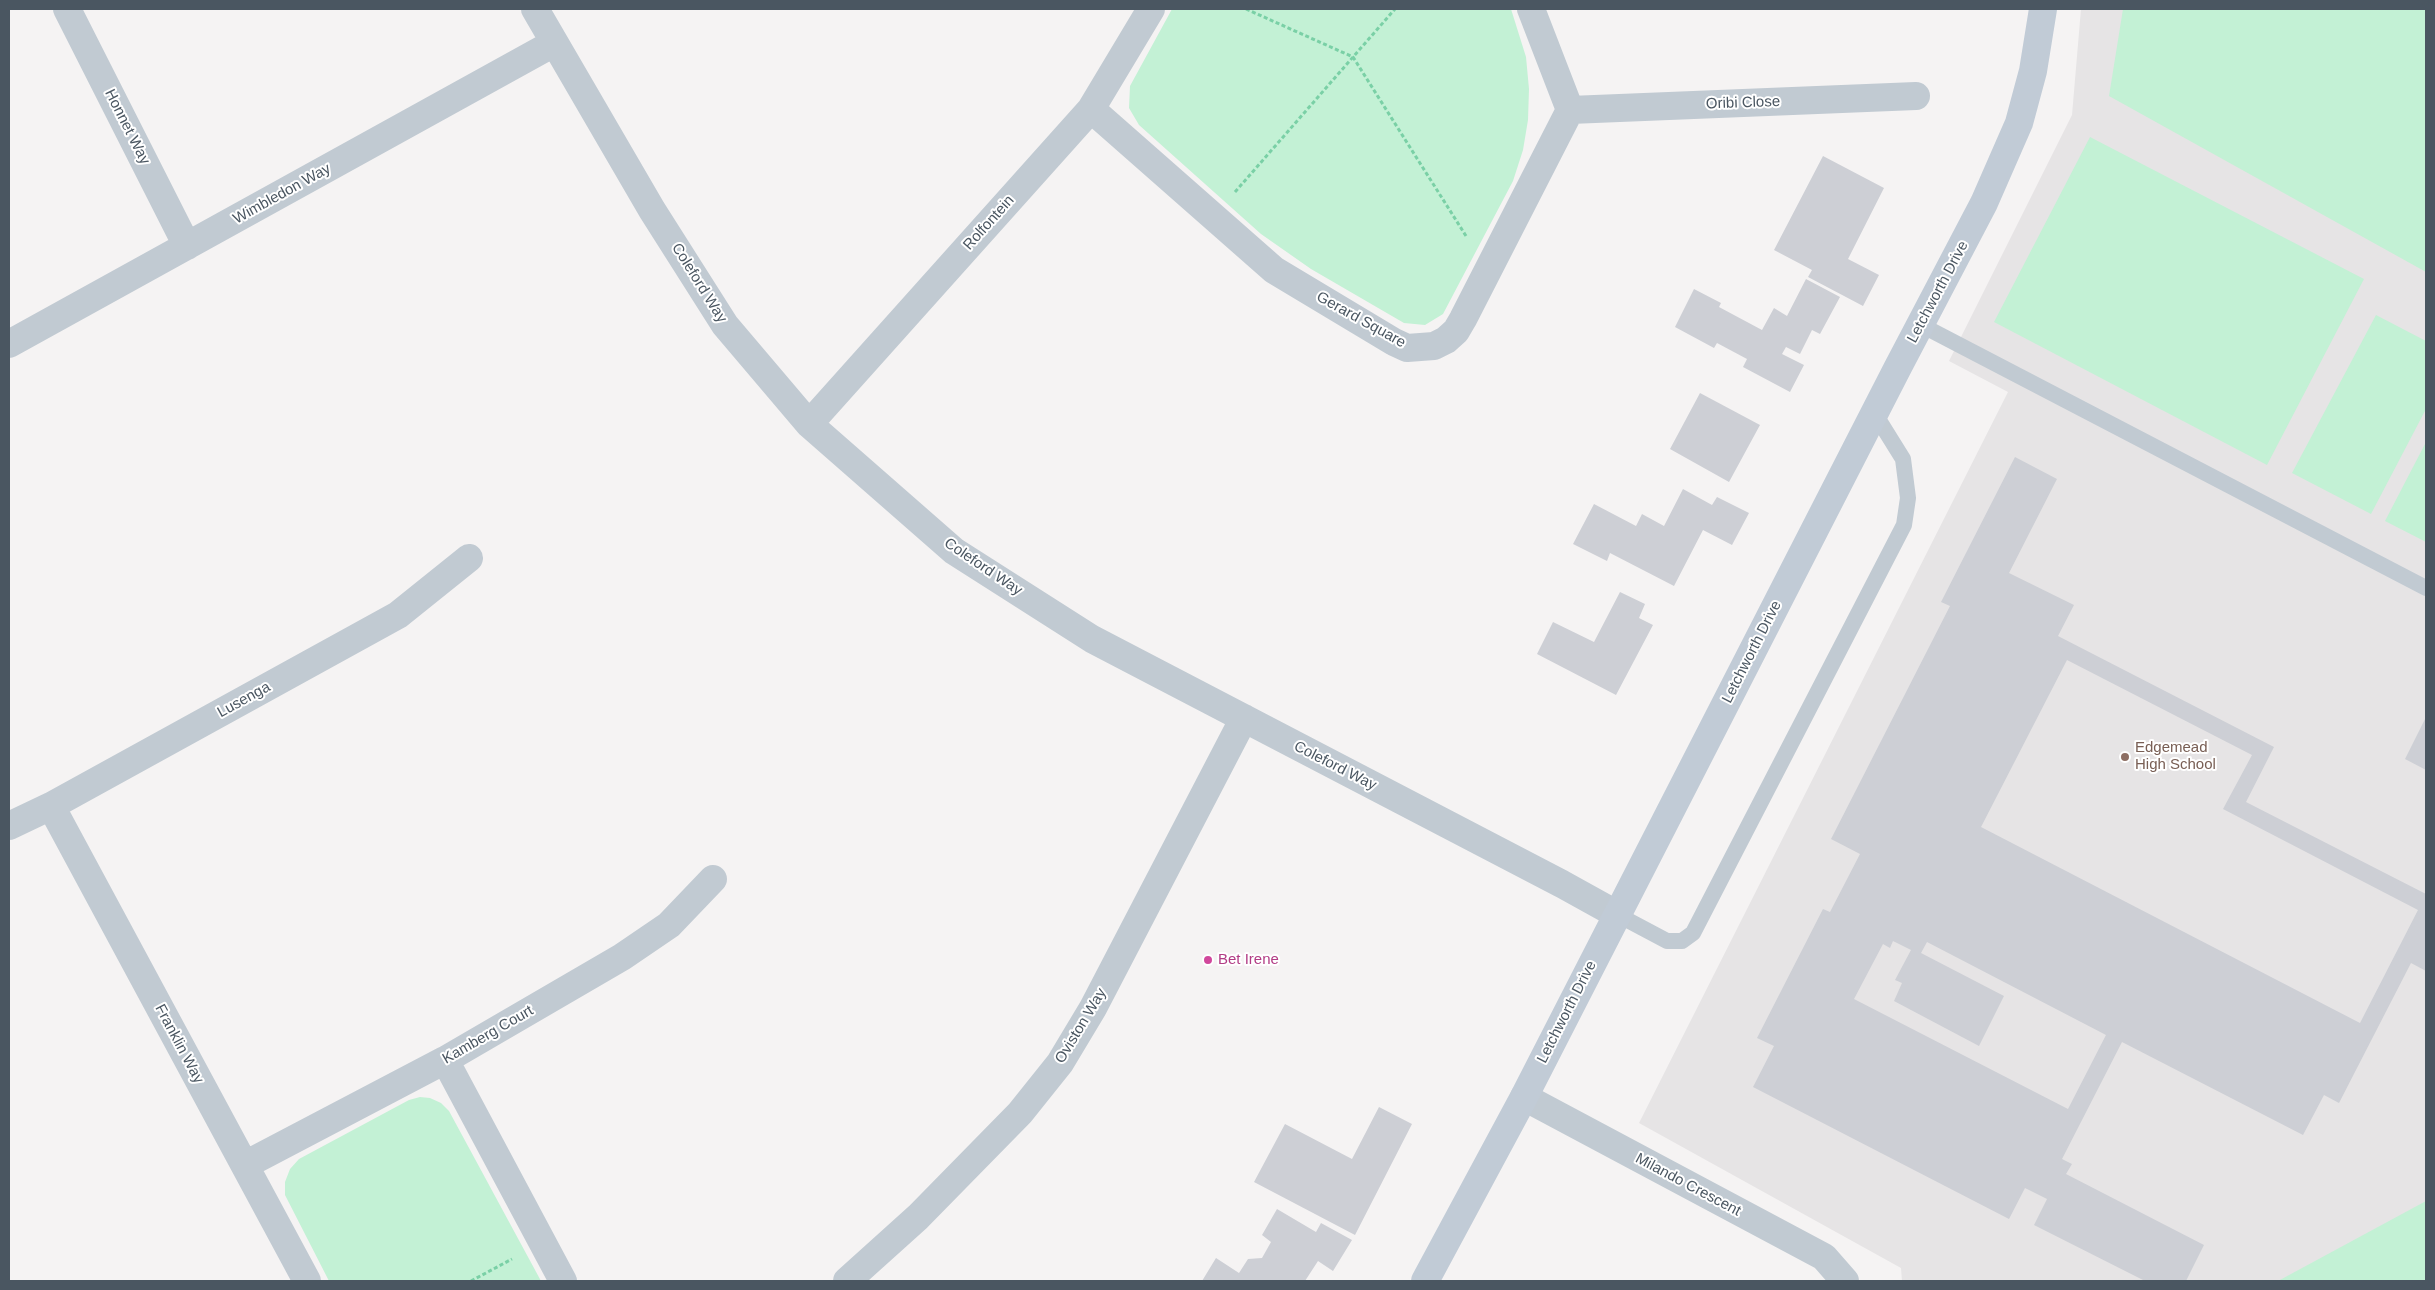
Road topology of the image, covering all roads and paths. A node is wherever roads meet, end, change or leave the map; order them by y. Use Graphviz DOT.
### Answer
graph roads {
  1 [pos="67,9"];
  2 [pos="535,9"];
  3 [pos="1150,9"];
  4 [pos="1246,9"];
  5 [pos="1395,9"];
  6 [pos="1531,9"];
  7 [pos="2043,9"];
  8 [pos="554,43"];
  9 [pos="1353,57"];
  10 [pos="1916,96"];
  11 [pos="1091,109"];
  12 [pos="1570,110"];
  13 [pos="1213,216"];
  14 [pos="187,246"];
  15 [pos="1488,271"];
  16 [pos="1921,325"];
  17 [pos="9,344"];
  18 [pos="1875,414"];
  19 [pos="809,424"];
  20 [pos="469,558"];
  21 [pos="2426,588"];
  22 [pos="1244,718"];
  23 [pos="51,806"];
  24 [pos="9,826"];
  25 [pos="713,879"];
  26 [pos="1618,915"];
  27 [pos="445,1060"];
  28 [pos="1524,1097"];
  29 [pos="245,1165"];
  30 [pos="542,1243"];
  31 [pos="307,1281"];
  32 [pos="471,1281"];
  33 [pos="562,1281"];
  34 [pos="847,1281"];
  35 [pos="1425,1281"];
  36 [pos="1845,1281"];
  1 -- 14 [label="street, Honnet Way"];
  2 -- 8 [label="street, Coleford Way"];
  3 -- 11 [label="street, Rolfontein"];
  4 -- 9 [label="path"];
  5 -- 9 [label="path"];
  6 -- 12 [label="street"];
  7 -- 16 [label="street, Letchworth Drive"];
  8 -- 14 [label="street, Wimbledon Way"];
  8 -- 19 [label="street, Coleford Way"];
  9 -- 13 [label="path"];
  9 -- 15 [label="path"];
  10 -- 12 [label="street, Oribi Close"];
  11 -- 13 [label="street, Gerard Square"];
  11 -- 19 [label="street, Rolfontein"];
  12 -- 15 [label="street, Gerard Square"];
  13 -- 15 [label="street, Gerard Square"];
  14 -- 17 [label="street, Wimbledon Way"];
  16 -- 18 [label="street, Letchworth Drive"];
  16 -- 21 [label="lane"];
  18 -- 26 [label="street, Letchworth Drive"];
  18 -- 26 [label="lane"];
  19 -- 22 [label="street, Coleford Way"];
  20 -- 23 [label="street, Lusenga"];
  22 -- 26 [label="street, Coleford Way"];
  22 -- 34 [label="street, Oviston Way"];
  23 -- 24 [label="street, Lusenga"];
  23 -- 29 [label="street, Franklin Way"];
  25 -- 27 [label="street, Kamberg Court"];
  26 -- 28 [label="street, Letchworth Drive"];
  27 -- 29 [label="street, Kamberg Court"];
  27 -- 30 [label="street"];
  28 -- 35 [label="street, Letchworth Drive"];
  28 -- 36 [label="street, Milando Crescent"];
  29 -- 31 [label="street, Franklin Way"];
  30 -- 32 [label="path"];
  30 -- 33 [label="street"];
}
